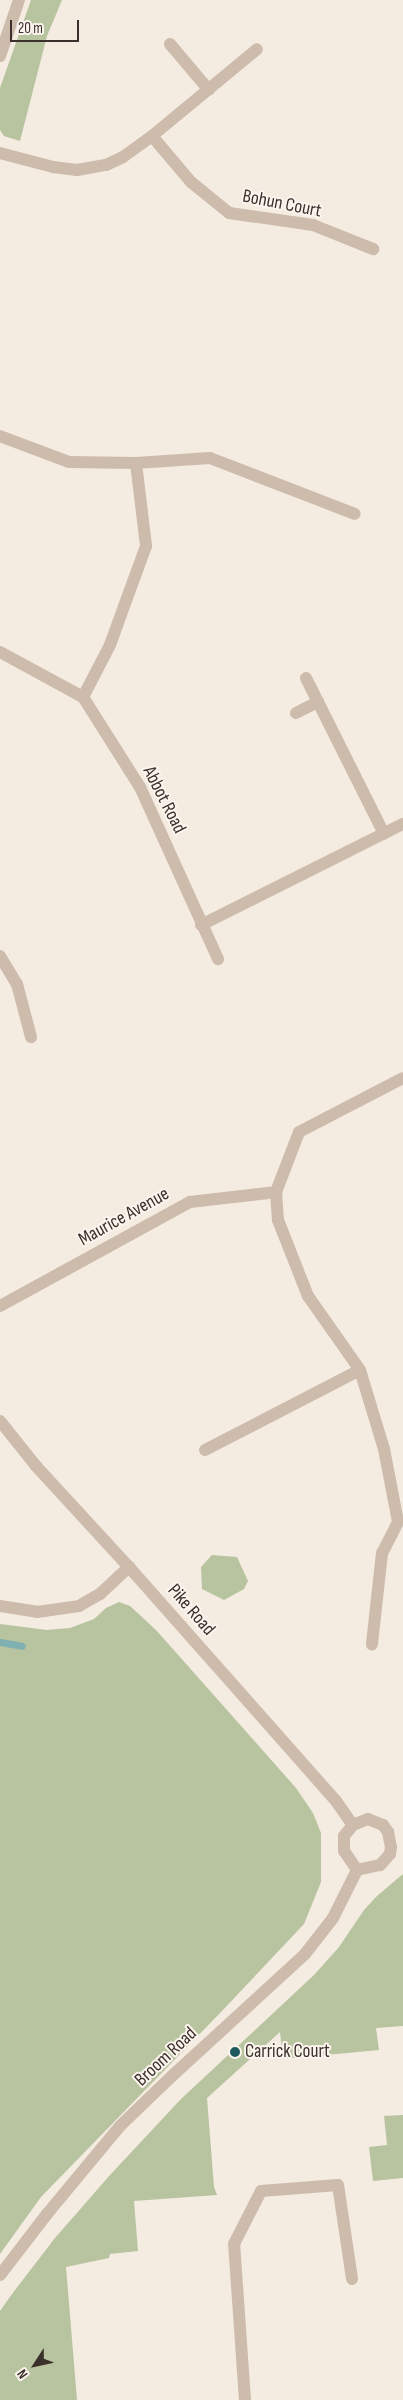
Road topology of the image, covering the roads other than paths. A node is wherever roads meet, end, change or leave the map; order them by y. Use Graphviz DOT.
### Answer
graph roads {
  1 [pos="19,0"];
  2 [pos="170,44"];
  3 [pos="257,49"];
  4 [pos="0,56"];
  5 [pos="209,90"];
  6 [pos="152,136"];
  7 [pos="0,153"];
  8 [pos="374,249"];
  9 [pos="0,436"];
  10 [pos="136,463"];
  11 [pos="355,514"];
  12 [pos="0,652"];
  13 [pos="306,678"];
  14 [pos="83,697"];
  15 [pos="318,702"];
  16 [pos="296,713"];
  17 [pos="403,824"];
  18 [pos="384,834"];
  19 [pos="201,924"];
  20 [pos="0,956"];
  21 [pos="218,959"];
  22 [pos="31,1037"];
  23 [pos="403,1078"];
  24 [pos="276,1192"];
  25 [pos="0,1306"];
  26 [pos="360,1370"];
  27 [pos="0,1421"];
  28 [pos="205,1450"];
  29 [pos="129,1567"];
  30 [pos="0,1606"];
  31 [pos="372,1644"];
  32 [pos="353,1824"];
  33 [pos="397,1839"];
  34 [pos="357,1870"];
  35 [pos="0,2274"];
  36 [pos="352,2279"];
  37 [pos="245,2400"];
  1 -- 4 [label="street"];
  2 -- 5 [label="street"];
  3 -- 5 [label="street"];
  5 -- 6 [label="street"];
  6 -- 7 [label="street"];
  6 -- 8 [label="street, Bohun Court"];
  9 -- 10 [label="street"];
  10 -- 11 [label="street"];
  10 -- 14 [label="street"];
  12 -- 14 [label="street, Abbot Road"];
  13 -- 15 [label="street"];
  14 -- 19 [label="street, Abbot Road"];
  15 -- 16 [label="street"];
  15 -- 18 [label="street"];
  17 -- 18 [label="street"];
  18 -- 19 [label="street"];
  19 -- 21 [label="street, Abbot Road"];
  20 -- 22 [label="street"];
  23 -- 24 [label="street"];
  24 -- 25 [label="street, Maurice Avenue"];
  24 -- 26 [label="street"];
  26 -- 28 [label="street"];
  26 -- 31 [label="street"];
  27 -- 29 [label="street, Pike Road"];
  29 -- 30 [label="street"];
  29 -- 32 [label="street, Pike Road"];
  32 -- 33 [label="street"];
  32 -- 34 [label="street"];
  33 -- 34 [label="street"];
  34 -- 35 [label="street, Broom Road"];
  36 -- 37 [label="street"];
}
